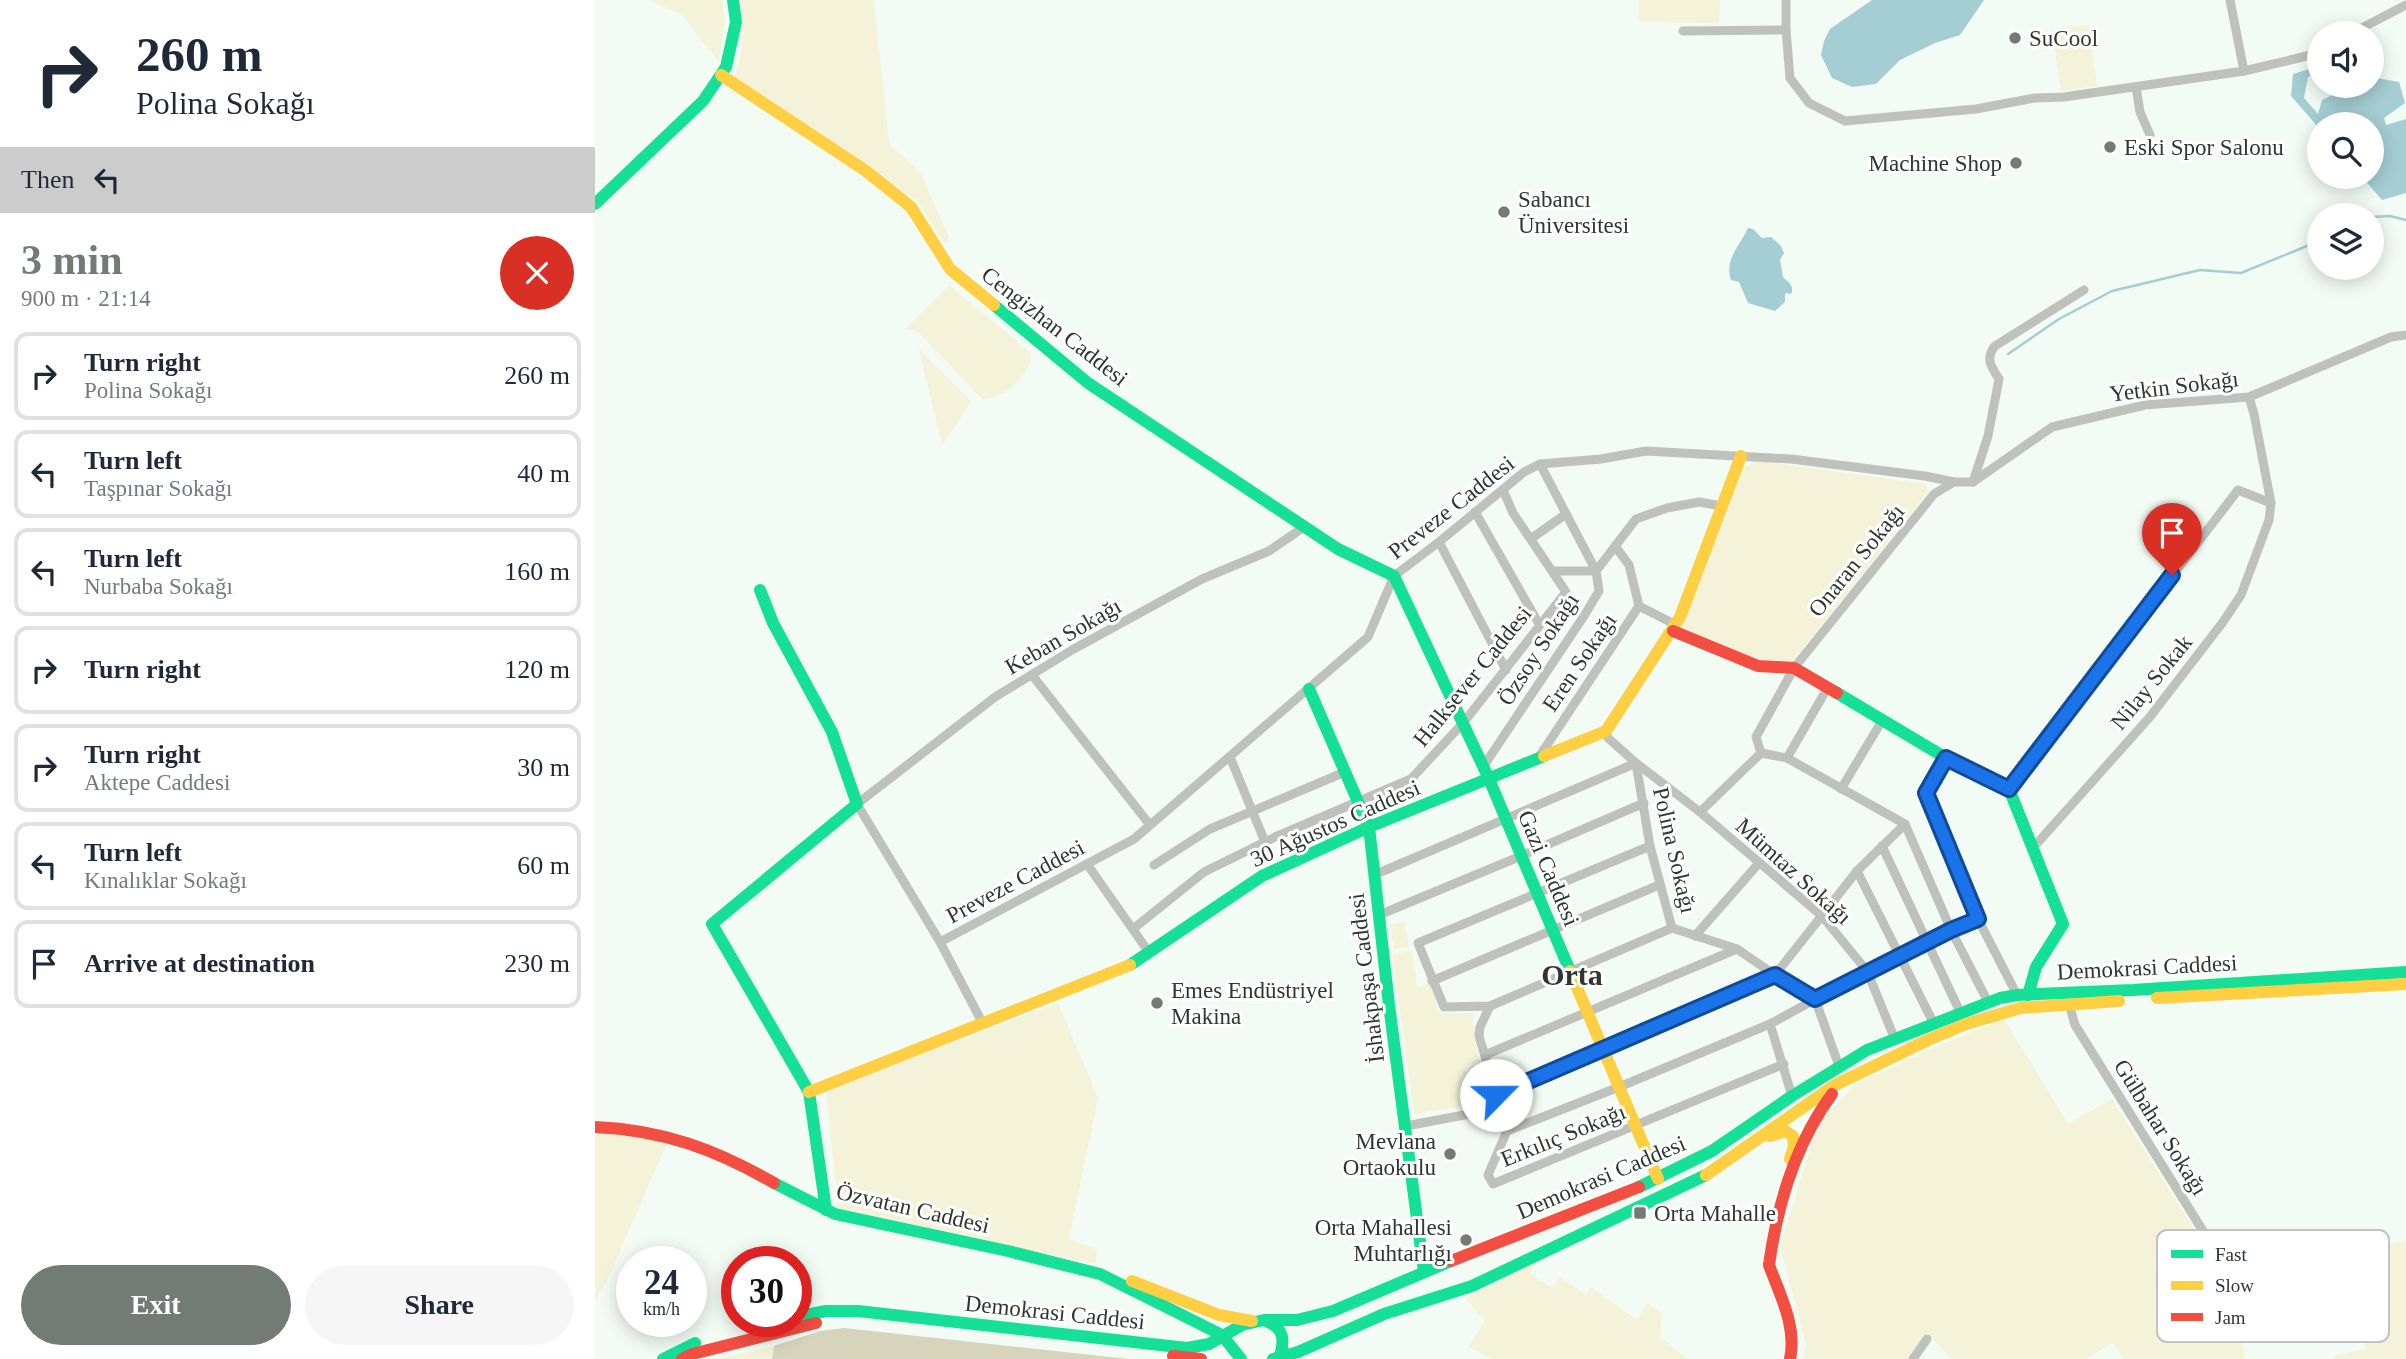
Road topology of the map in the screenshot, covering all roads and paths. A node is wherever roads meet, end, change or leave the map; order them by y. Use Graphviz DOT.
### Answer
graph roads {
  1 [pos="733,0"];
  2 [pos="1786,0"];
  3 [pos="2230,0"];
  4 [pos="2406,5"];
  5 [pos="2375,21"];
  6 [pos="1786,30"];
  7 [pos="1683,31"];
  8 [pos="2307,56"];
  9 [pos="2243,71"];
  10 [pos="721,75"];
  11 [pos="2136,87"];
  12 [pos="2150,135"];
  13 [pos="595,204"];
  14 [pos="2084,290"];
  15 [pos="2406,335"];
  16 [pos="2249,397"];
  17 [pos="1741,456"];
  18 [pos="1540,464"];
  19 [pos="1954,482"];
  20 [pos="1973,482"];
  21 [pos="1503,490"];
  22 [pos="2271,503"];
  23 [pos="1721,506"];
  24 [pos="1475,512"];
  25 [pos="1566,514"];
  26 [pos="1304,527"];
  27 [pos="1532,538"];
  28 [pos="1439,542"];
  29 [pos="1615,547"];
  30 [pos="1553,571"];
  31 [pos="1596,571"];
  32 [pos="1394,576"];
  33 [pos="760,590"];
  34 [pos="1639,606"];
  35 [pos="1539,624"];
  36 [pos="1675,628"];
  37 [pos="1794,668"];
  38 [pos="1506,670"];
  39 [pos="1032,674"];
  40 [pos="1828,687"];
  41 [pos="1309,689"];
  42 [pos="1884,719"];
  43 [pos="1464,722"];
  44 [pos="1606,731"];
  45 [pos="1761,753"];
  46 [pos="1230,757"];
  47 [pos="1787,758"];
  48 [pos="1946,758"];
  49 [pos="1538,759"];
  50 [pos="1636,763"];
  51 [pos="1345,772"];
  52 [pos="1486,773"];
  53 [pos="1841,789"];
  54 [pos="2009,789"];
  55 [pos="1357,802"];
  56 [pos="1644,803"];
  57 [pos="857,804"];
  58 [pos="1252,811"];
  59 [pos="1700,812"];
  60 [pos="1506,820"];
  61 [pos="1905,824"];
  62 [pos="1150,825"];
  63 [pos="1369,827"];
  64 [pos="1265,842"];
  65 [pos="1650,846"];
  66 [pos="1882,846"];
  67 [pos="2032,849"];
  68 [pos="1521,856"];
  69 [pos="1759,863"];
  70 [pos="1087,864"];
  71 [pos="1154,866"];
  72 [pos="1857,871"];
  73 [pos="1374,875"];
  74 [pos="1659,885"];
  75 [pos="1537,893"];
  76 [pos="1379,915"];
  77 [pos="1822,916"];
  78 [pos="1978,919"];
  79 [pos="1672,928"];
  80 [pos="1133,929"];
  81 [pos="1951,930"];
  82 [pos="1553,931"];
  83 [pos="1695,936"];
  84 [pos="940,942"];
  85 [pos="1928,942"];
  86 [pos="1737,949"];
  87 [pos="1148,951"];
  88 [pos="1900,955"];
  89 [pos="1867,971"];
  90 [pos="1570,972"];
  91 [pos="2406,972"];
  92 [pos="1775,975"];
  93 [pos="1432,981"];
  94 [pos="2406,984"];
  95 [pos="2022,995"];
  96 [pos="1815,999"];
  97 [pos="2064,999"];
  98 [pos="1988,1002"];
  99 [pos="1490,1006"];
  100 [pos="1587,1012"];
  101 [pos="1960,1012"];
  102 [pos="982,1022"];
  103 [pos="1933,1022"];
  104 [pos="1770,1024"];
  105 [pos="1894,1037"];
  106 [pos="1603,1050"];
  107 [pos="1485,1055"];
  108 [pos="1784,1064"];
  109 [pos="1839,1066"];
  110 [pos="1847,1078"];
  111 [pos="1619,1087"];
  112 [pos="809,1092"];
  113 [pos="1496,1095"];
  114 [pos="1792,1096"];
  115 [pos="1501,1108"];
  116 [pos="1769,1112"];
  117 [pos="1791,1117"];
  118 [pos="1406,1126"];
  119 [pos="1635,1126"];
  120 [pos="595,1127"];
  121 [pos="1507,1131"];
  122 [pos="1750,1146"];
  123 [pos="1801,1148"];
  124 [pos="1658,1180"];
  125 [pos="1683,1185"];
  126 [pos="826,1210"];
  127 [pos="2202,1230"];
  128 [pos="1769,1265"];
  129 [pos="1424,1272"];
  130 [pos="1100,1274"];
  131 [pos="812,1314"];
  132 [pos="1384,1314"];
  133 [pos="1188,1317"];
  134 [pos="1260,1321"];
  135 [pos="1241,1325"];
  136 [pos="1222,1335"];
  137 [pos="721,1337"];
  138 [pos="1927,1339"];
  139 [pos="1175,1347"];
  140 [pos="1232,1348"];
  141 [pos="663,1359"];
  142 [pos="682,1359"];
  143 [pos="1201,1359"];
  144 [pos="1241,1359"];
  145 [pos="1276,1359"];
  146 [pos="1790,1359"];
  147 [pos="1913,1359"];
  1 -- 10 [label="main road"];
  2 -- 6 [label="street"];
  3 -- 9 [label="street"];
  4 -- 5 [label="street"];
  6 -- 7 [label="street"];
  6 -- 11 [label="street"];
  8 -- 9 [label="street"];
  9 -- 11 [label="street"];
  10 -- 13 [label="main road"];
  10 -- 26 [label="main road, Cengizhan Caddesi"];
  11 -- 12 [label="street"];
  14 -- 20 [label="street"];
  15 -- 16 [label="street, Yetkin Sokağı"];
  16 -- 20 [label="street, Yetkin Sokağı"];
  16 -- 22 [label="street, Nilay Sokak"];
  17 -- 18 [label="street, Preveze Caddesi"];
  17 -- 19 [label="street, Preveze Caddesi"];
  17 -- 23 [label="main road"];
  18 -- 21 [label="street, Preveze Caddesi"];
  18 -- 25 [label="street"];
  19 -- 20 [label="street"];
  19 -- 37 [label="street, Onaran Sokağı"];
  21 -- 24 [label="street, Preveze Caddesi"];
  21 -- 27 [label="street, Halksever Caddesi"];
  22 -- 54 [label="street"];
  22 -- 67 [label="street, Nilay Sokak"];
  23 -- 29 [label="street, Özsoy Sokağı"];
  23 -- 36 [label="main road"];
  24 -- 28 [label="street, Preveze Caddesi"];
  24 -- 35 [label="street"];
  25 -- 27 [label="street"];
  25 -- 31 [label="street"];
  26 -- 32 [label="main road, Cengizhan Caddesi"];
  26 -- 39 [label="street, Keban Sokağı"];
  27 -- 30 [label="street, Halksever Caddesi"];
  28 -- 32 [label="street, Preveze Caddesi"];
  28 -- 38 [label="street"];
  29 -- 31 [label="street, Özsoy Sokağı"];
  29 -- 34 [label="street, Eren Sokağı"];
  30 -- 31 [label="street"];
  30 -- 35 [label="street, Halksever Caddesi"];
  31 -- 52 [label="street, Özsoy Sokağı"];
  32 -- 41 [label="street, Preveze Caddesi"];
  32 -- 43 [label="main road, Gazi Caddesi"];
  33 -- 57 [label="main road"];
  34 -- 36 [label="street"];
  34 -- 49 [label="street, Eren Sokağı"];
  35 -- 38 [label="street, Halksever Caddesi"];
  36 -- 37 [label="main road"];
  36 -- 44 [label="main road"];
  37 -- 40 [label="main road"];
  37 -- 45 [label="street, Onaran Sokağı"];
  38 -- 43 [label="street, Halksever Caddesi"];
  39 -- 57 [label="street, Keban Sokağı"];
  39 -- 62 [label="street"];
  40 -- 42 [label="main road"];
  40 -- 47 [label="street"];
  41 -- 46 [label="street, Preveze Caddesi"];
  41 -- 51 [label="main road, İshakpaşa Caddesi"];
  42 -- 48 [label="main road"];
  42 -- 53 [label="street"];
  43 -- 52 [label="main road, Gazi Caddesi"];
  43 -- 55 [label="street, Halksever Caddesi"];
  44 -- 49 [label="main road, 30 Ağustos Caddesi"];
  44 -- 50 [label="street, Polina Sokağı"];
  45 -- 47 [label="street"];
  45 -- 59 [label="street"];
  46 -- 58 [label="street"];
  46 -- 62 [label="street, Preveze Caddesi"];
  47 -- 53 [label="street"];
  48 -- 54 [label="main road"];
  48 -- 78 [label="street"];
  49 -- 52 [label="main road, 30 Ağustos Caddesi"];
  50 -- 56 [label="street, Polina Sokağı"];
  50 -- 59 [label="street, Mümtaz Sokağı"];
  50 -- 60 [label="street"];
  51 -- 55 [label="main road, İshakpaşa Caddesi"];
  51 -- 58 [label="street"];
  52 -- 60 [label="main road, Gazi Caddesi"];
  52 -- 63 [label="main road, 30 Ağustos Caddesi"];
  53 -- 61 [label="street"];
  54 -- 67 [label="main road"];
  55 -- 63 [label="main road, İshakpaşa Caddesi"];
  55 -- 64 [label="street"];
  56 -- 65 [label="street, Polina Sokağı"];
  56 -- 68 [label="street"];
  57 -- 84 [label="street"];
  57 -- 112 [label="main road"];
  58 -- 64 [label="street"];
  58 -- 71 [label="street"];
  59 -- 69 [label="street, Mümtaz Sokağı"];
  60 -- 68 [label="main road, Gazi Caddesi"];
  60 -- 73 [label="street"];
  61 -- 66 [label="street"];
  61 -- 81 [label="street"];
  62 -- 70 [label="street, Preveze Caddesi"];
  63 -- 73 [label="main road, İshakpaşa Caddesi"];
  63 -- 87 [label="main road, 30 Ağustos Caddesi"];
  64 -- 80 [label="street"];
  65 -- 74 [label="street, Polina Sokağı"];
  65 -- 75 [label="street"];
  66 -- 72 [label="street"];
  66 -- 85 [label="street"];
  67 -- 95 [label="main road"];
  68 -- 75 [label="main road, Gazi Caddesi"];
  68 -- 76 [label="street"];
  69 -- 77 [label="street, Mümtaz Sokağı"];
  69 -- 83 [label="street"];
  70 -- 80 [label="street"];
  70 -- 84 [label="street, Preveze Caddesi"];
  72 -- 77 [label="street"];
  72 -- 88 [label="street"];
  73 -- 76 [label="main road, İshakpaşa Caddesi"];
  74 -- 79 [label="street, Polina Sokağı"];
  74 -- 82 [label="street"];
  75 -- 82 [label="main road, Gazi Caddesi"];
  75 -- 93 [label="street"];
  76 -- 118 [label="main road, İshakpaşa Caddesi"];
  77 -- 89 [label="street, Mümtaz Sokağı"];
  77 -- 92 [label="street"];
  78 -- 81 [label="street"];
  78 -- 95 [label="street"];
  79 -- 83 [label="street, Polina Sokağı"];
  79 -- 90 [label="street"];
  80 -- 87 [label="street"];
  81 -- 85 [label="street"];
  81 -- 98 [label="street"];
  82 -- 90 [label="main road, Gazi Caddesi"];
  82 -- 93 [label="street"];
  83 -- 86 [label="street, Polina Sokağı"];
  84 -- 102 [label="street"];
  85 -- 88 [label="street"];
  85 -- 101 [label="street"];
  86 -- 92 [label="street, Polina Sokağı"];
  86 -- 100 [label="street"];
  87 -- 102 [label="main road, 30 Ağustos Caddesi"];
  88 -- 89 [label="street"];
  88 -- 103 [label="street"];
  89 -- 96 [label="street"];
  89 -- 105 [label="street, Mümtaz Sokağı"];
  90 -- 99 [label="street"];
  90 -- 100 [label="main road, Gazi Caddesi"];
  91 -- 97 [label="main road, Demokrasi Caddesi"];
  92 -- 96 [label="street, Polina Sokağı"];
  92 -- 106 [label="street"];
  93 -- 99 [label="street"];
  94 -- 97 [label="main road, Demokrasi Caddesi"];
  95 -- 97 [label="main road, Demokrasi Caddesi"];
  95 -- 98 [label="main road, Demokrasi Caddesi"];
  96 -- 104 [label="street"];
  96 -- 109 [label="street"];
  97 -- 110 [label="main road, Demokrasi Caddesi"];
  97 -- 127 [label="street, Gülbahar Sokağı"];
  98 -- 101 [label="main road, Demokrasi Caddesi"];
  99 -- 107 [label="street, Erkılıç Sokağı"];
  100 -- 106 [label="main road, Gazi Caddesi"];
  100 -- 107 [label="street"];
  101 -- 103 [label="main road, Demokrasi Caddesi"];
  102 -- 112 [label="main road, 30 Ağustos Caddesi"];
  103 -- 105 [label="main road, Demokrasi Caddesi"];
  104 -- 108 [label="street"];
  104 -- 111 [label="street"];
  105 -- 109 [label="main road, Demokrasi Caddesi"];
  106 -- 111 [label="main road, Gazi Caddesi"];
  106 -- 113 [label="street"];
  107 -- 113 [label="street, Erkılıç Sokağı"];
  108 -- 114 [label="street"];
  108 -- 119 [label="street, Erkılıç Sokağı"];
  109 -- 114 [label="main road, Demokrasi Caddesi"];
  110 -- 117 [label="main road, Demokrasi Caddesi"];
  110 -- 123 [label="main road"];
  111 -- 119 [label="main road, Gazi Caddesi"];
  111 -- 121 [label="street"];
  112 -- 126 [label="main road"];
  113 -- 115 [label="street, Erkılıç Sokağı"];
  114 -- 116 [label="main road, Demokrasi Caddesi"];
  115 -- 118 [label="street"];
  115 -- 121 [label="street, Erkılıç Sokağı"];
  116 -- 117 [label="main road"];
  116 -- 124 [label="main road, Demokrasi Caddesi"];
  117 -- 122 [label="main road, Demokrasi Caddesi"];
  117 -- 123 [label="main road"];
  118 -- 129 [label="main road, İshakpaşa Caddesi"];
  119 -- 121 [label="street, Erkılıç Sokağı"];
  119 -- 124 [label="main road, Gazi Caddesi"];
  120 -- 126 [label="main road, Özvatan Caddesi"];
  122 -- 125 [label="main road, Demokrasi Caddesi"];
  122 -- 128 [label="main road"];
  123 -- 128 [label="main road"];
  124 -- 125 [label="main road"];
  124 -- 129 [label="main road, Demokrasi Caddesi"];
  125 -- 132 [label="main road, Demokrasi Caddesi"];
  126 -- 130 [label="main road, Özvatan Caddesi"];
  128 -- 146 [label="main road"];
  129 -- 132 [label="main road"];
  129 -- 134 [label="main road, Demokrasi Caddesi"];
  130 -- 133 [label="main road, Özvatan Caddesi"];
  130 -- 134 [label="main road"];
  131 -- 139 [label="main road, Demokrasi Caddesi"];
  132 -- 145 [label="main road, Demokrasi Caddesi"];
  133 -- 136 [label="main road, Özvatan Caddesi"];
  133 -- 139 [label="main road"];
  134 -- 135 [label="main road, Demokrasi Caddesi"];
  134 -- 145 [label="main road"];
  135 -- 136 [label="main road, Demokrasi Caddesi"];
  135 -- 140 [label="main road"];
  136 -- 139 [label="main road, Demokrasi Caddesi"];
  136 -- 140 [label="main road"];
  137 -- 141 [label="main road"];
  138 -- 147 [label="street"];
  140 -- 144 [label="main road"];
  142 -- 143 [label="main road, Demokrasi Caddesi"];
}
